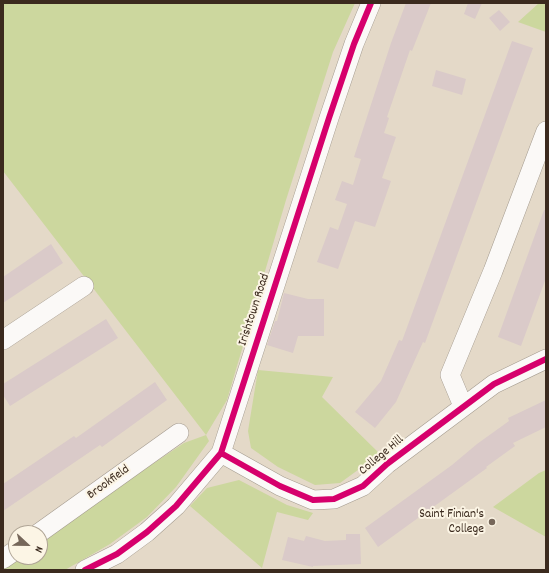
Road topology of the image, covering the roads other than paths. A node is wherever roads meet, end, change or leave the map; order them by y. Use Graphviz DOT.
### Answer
graph roads {
  1 [pos="371,3"];
  2 [pos="546,132"];
  3 [pos="84,286"];
  4 [pos="3,340"];
  5 [pos="546,359"];
  6 [pos="463,406"];
  7 [pos="179,433"];
  8 [pos="221,453"];
  9 [pos="48,527"];
  10 [pos="85,570"];
  1 -- 8 [label="street, Irishtown Road"];
  2 -- 6 [label="street"];
  3 -- 4 [label="street"];
  5 -- 6 [label="street, College Hill"];
  6 -- 8 [label="street, College Hill"];
  7 -- 9 [label="street, Brookfield"];
  8 -- 10 [label="street, Irishtown Road"];
}
